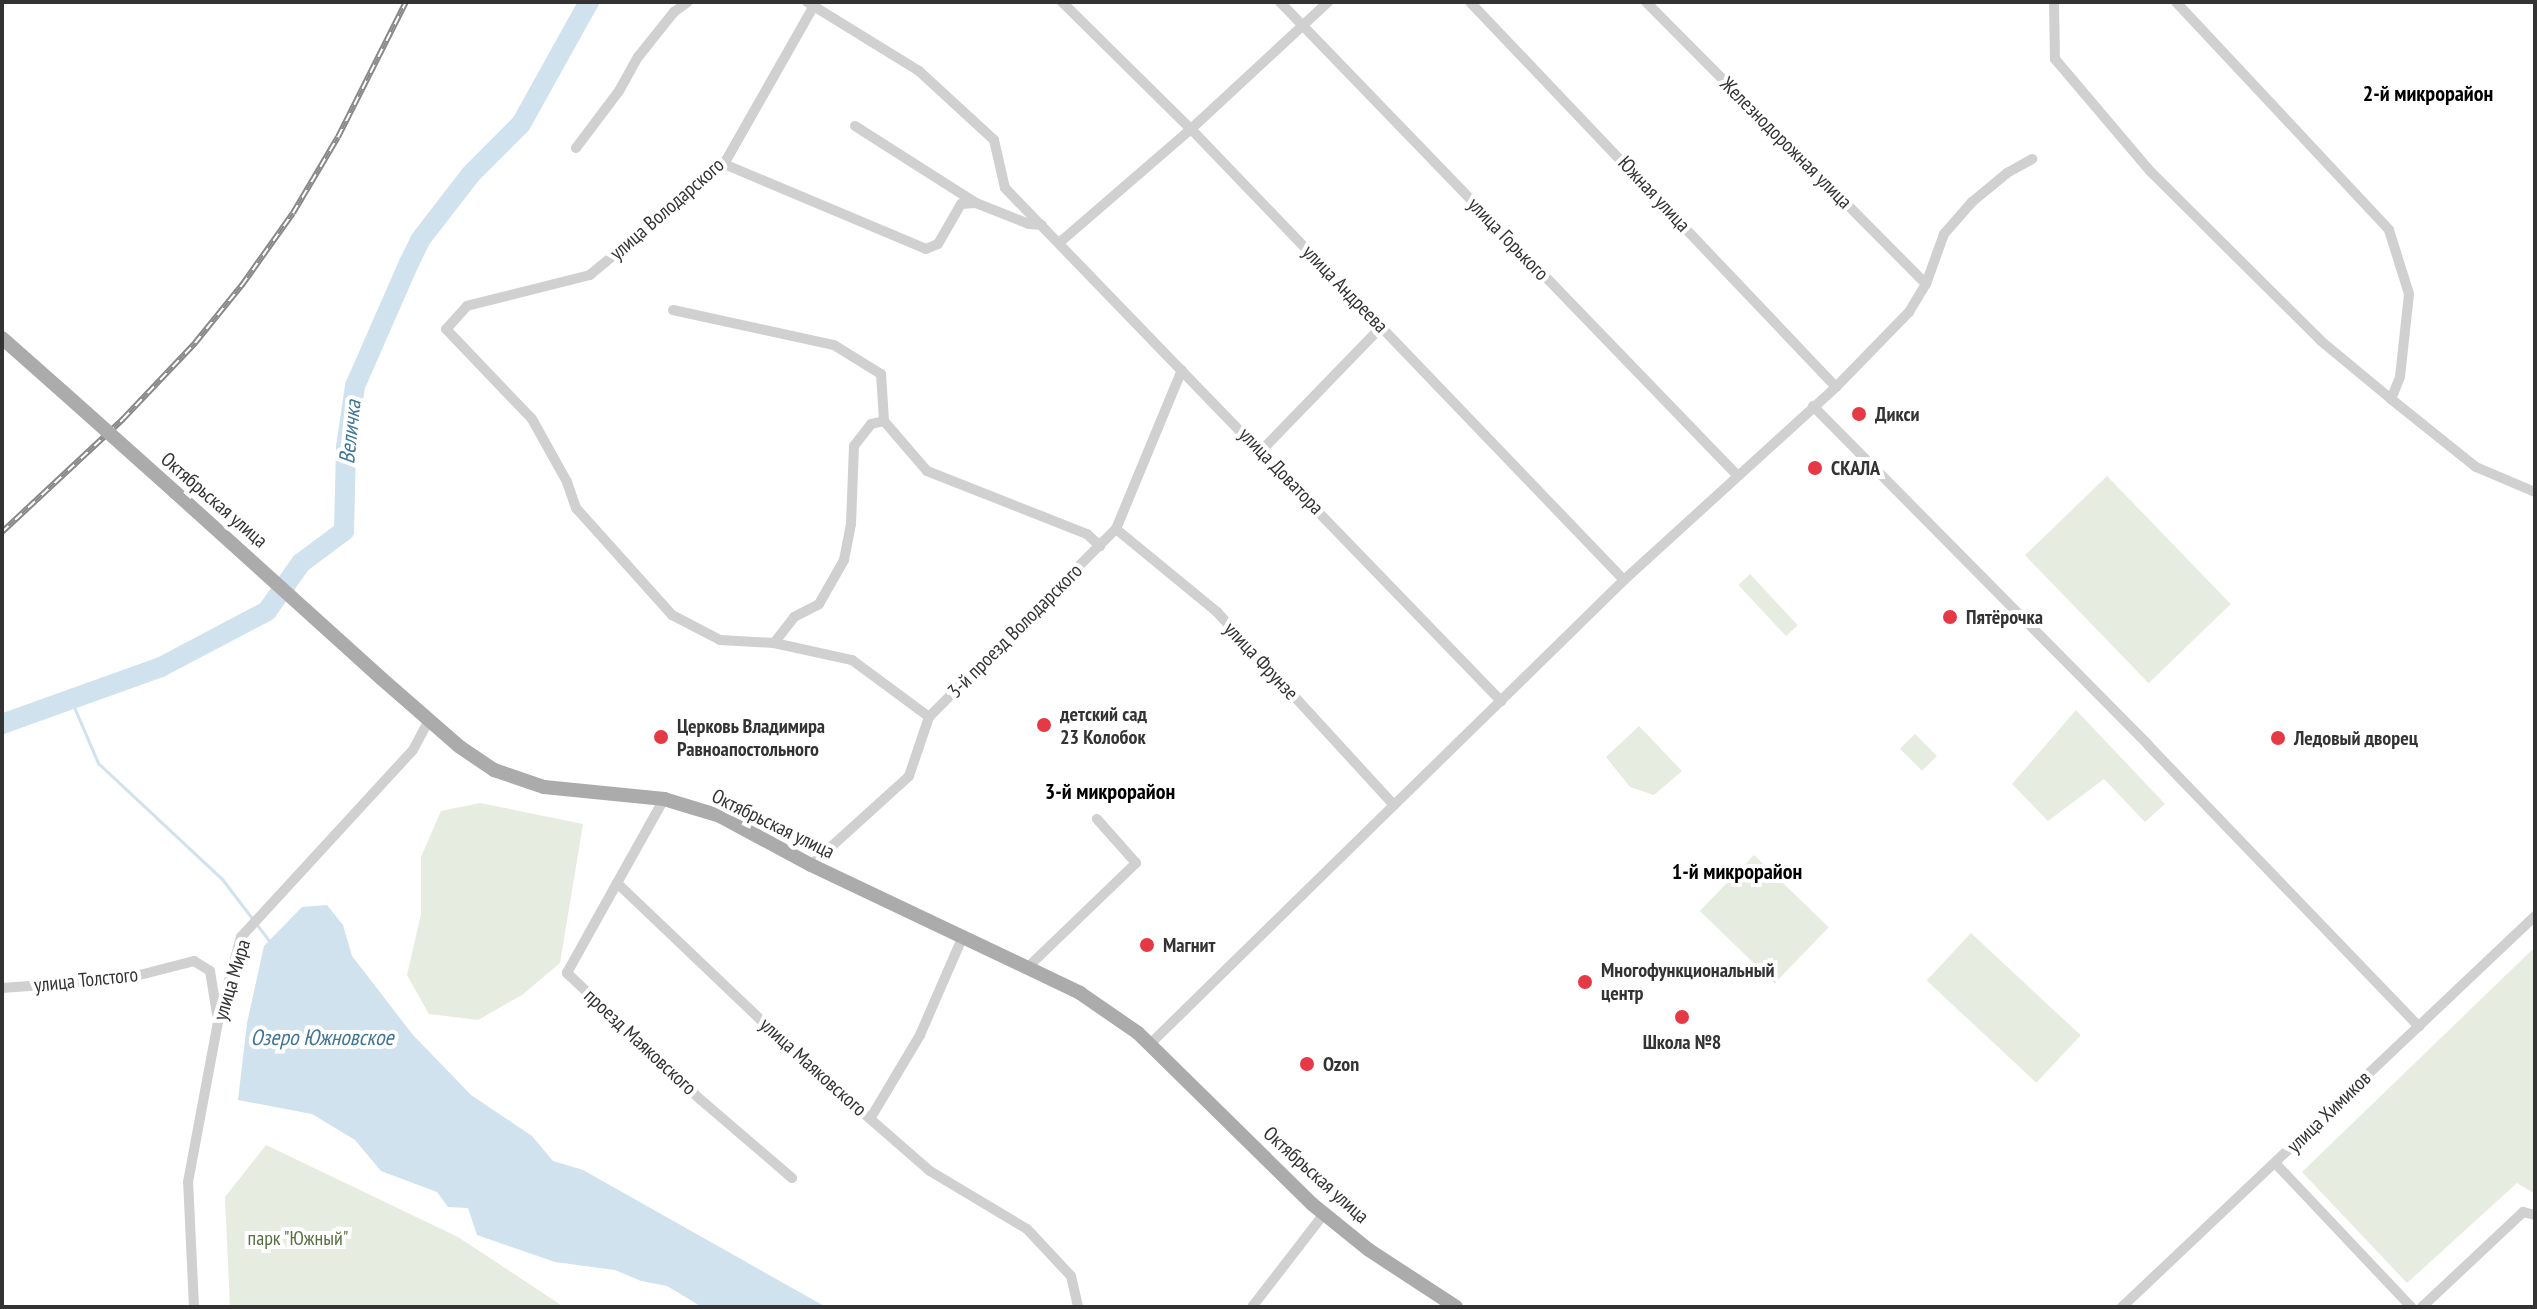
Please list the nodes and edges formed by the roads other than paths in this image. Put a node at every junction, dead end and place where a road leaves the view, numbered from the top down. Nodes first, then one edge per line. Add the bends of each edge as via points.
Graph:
1 (688, 2) edge
2 (1062, 2) edge
3 (1280, 2) edge
4 (1328, 2) edge
5 (1470, 2) edge
6 (1646, 2) edge
7 (2054, 2) edge
8 (2176, 2) edge
9 (813, 3) edge
10 (1301, 27) junction
11 (855, 126) dead end
12 (1191, 129) junction
13 (576, 148) dead end
14 (2032, 159) dead end
15 (724, 164) junction
16 (976, 203) junction
17 (1042, 225) junction
18 (1059, 243) junction
19 (1926, 284) junction
20 (673, 310) dead end
21 (1381, 327) junction
22 (2, 338) edge
23 (1182, 370) junction
24 (1836, 387) junction
25 (2391, 399) junction
26 (1813, 406) junction
27 (884, 421) junction
28 (1261, 451) junction
29 (1737, 475) junction
30 (2535, 492) edge
31 (1116, 529) junction
32 (1100, 546) junction
33 (1624, 580) junction
34 (774, 643) junction
35 (1501, 701) junction
36 (929, 717) junction
37 (429, 720) junction
38 (664, 799) junction
39 (1394, 805) junction
40 (1097, 819) dead end
41 (811, 865) junction
42 (617, 883) junction
43 (2535, 916) edge
44 (963, 936) junction
45 (1028, 967) junction
46 (2, 988) edge
47 (218, 1021) junction
48 (2419, 1027) junction
49 (1149, 1045) junction
50 (870, 1119) junction
51 (2276, 1164) junction
52 (792, 1178) dead end
53 (1324, 1214) junction
54 (2535, 1215) edge
55 (194, 1307) edge
56 (1078, 1307) edge
57 (1252, 1307) edge
58 (1456, 1307) edge
59 (2122, 1307) edge
60 (2411, 1307) edge
61 (2422, 1307) edge

1 - 13 street via 638,57
2 - 12 street, улица Андреева
3 - 10 street, улица Горького
4 - 10 street
5 - 24 street, Южная улица
6 - 19 street, Железнодорожная улица
7 - 25 street via 2055,59 2131,149 2321,341
8 - 25 street via 2389,230 2409,294 2400,377
9 - 15 street, улица Володарского
9 - 17 street, улица Доватора via 919,71 994,140 1005,188
10 - 12 street
10 - 29 street, улица Горького
11 - 16 street
12 - 18 street
12 - 21 street, улица Андреева
14 - 19 street via 2007,173 1944,234
15 - 16 street via 926,249 938,244 961,204
15 - 34 street, улица Володарского via 590,275 467,306 446,329 532,419 576,508 672,615 720,640
16 - 17 street
17 - 18 street, улица Доватора
18 - 23 street, улица Доватора
19 - 24 street via 1909,312
20 - 27 street via 834,345 881,374
21 - 28 street
21 - 33 street, улица Андреева
22 - 37 main road, Октябрьская улица, bridge
23 - 28 street, улица Доватора
23 - 31 street, 3-й проезд Володарского
24 - 26 street
25 - 30 street via 2476,467
26 - 29 street
26 - 48 street
27 - 32 street via 927,471 1087,534
27 - 34 street via 871,424 854,446 844,560 819,604 794,617
28 - 35 street, улица Доватора
29 - 33 street
31 - 32 street, 3-й проезд Володарского
31 - 39 street, улица Фрунзе via 1217,612
32 - 36 street, 3-й проезд Володарского
33 - 35 street
34 - 36 street via 852,660
35 - 39 street
36 - 41 street, 3-й проезд Володарского via 909,776
37 - 38 main road, Октябрьская улица via 494,770 544,787
37 - 47 street, улица Мира via 413,750 241,937
38 - 41 main road, Октябрьская улица via 720,816
38 - 42 street
39 - 49 street
40 - 45 street via 1136,863
41 - 44 main road, Октябрьская улица
42 - 50 street, улица Маяковского
42 - 52 street, проезд Маяковского via 567,973
43 - 48 street, улица Химиков
44 - 45 main road, Октябрьская улица
44 - 50 street via 920,1035
45 - 49 main road, Октябрьская улица via 1080,993
46 - 47 street, улица Толстого via 124,979 194,961 210,971
47 - 55 street, улица Мира via 188,1182
48 - 51 street, улица Химиков
49 - 53 main road, Октябрьская улица
50 - 56 street, улица Маяковского via 930,1171 1027,1229 1071,1276
51 - 59 street, улица Химиков
51 - 60 street
53 - 57 street
53 - 58 main road, Октябрьская улица
54 - 61 street via 2523,1212

